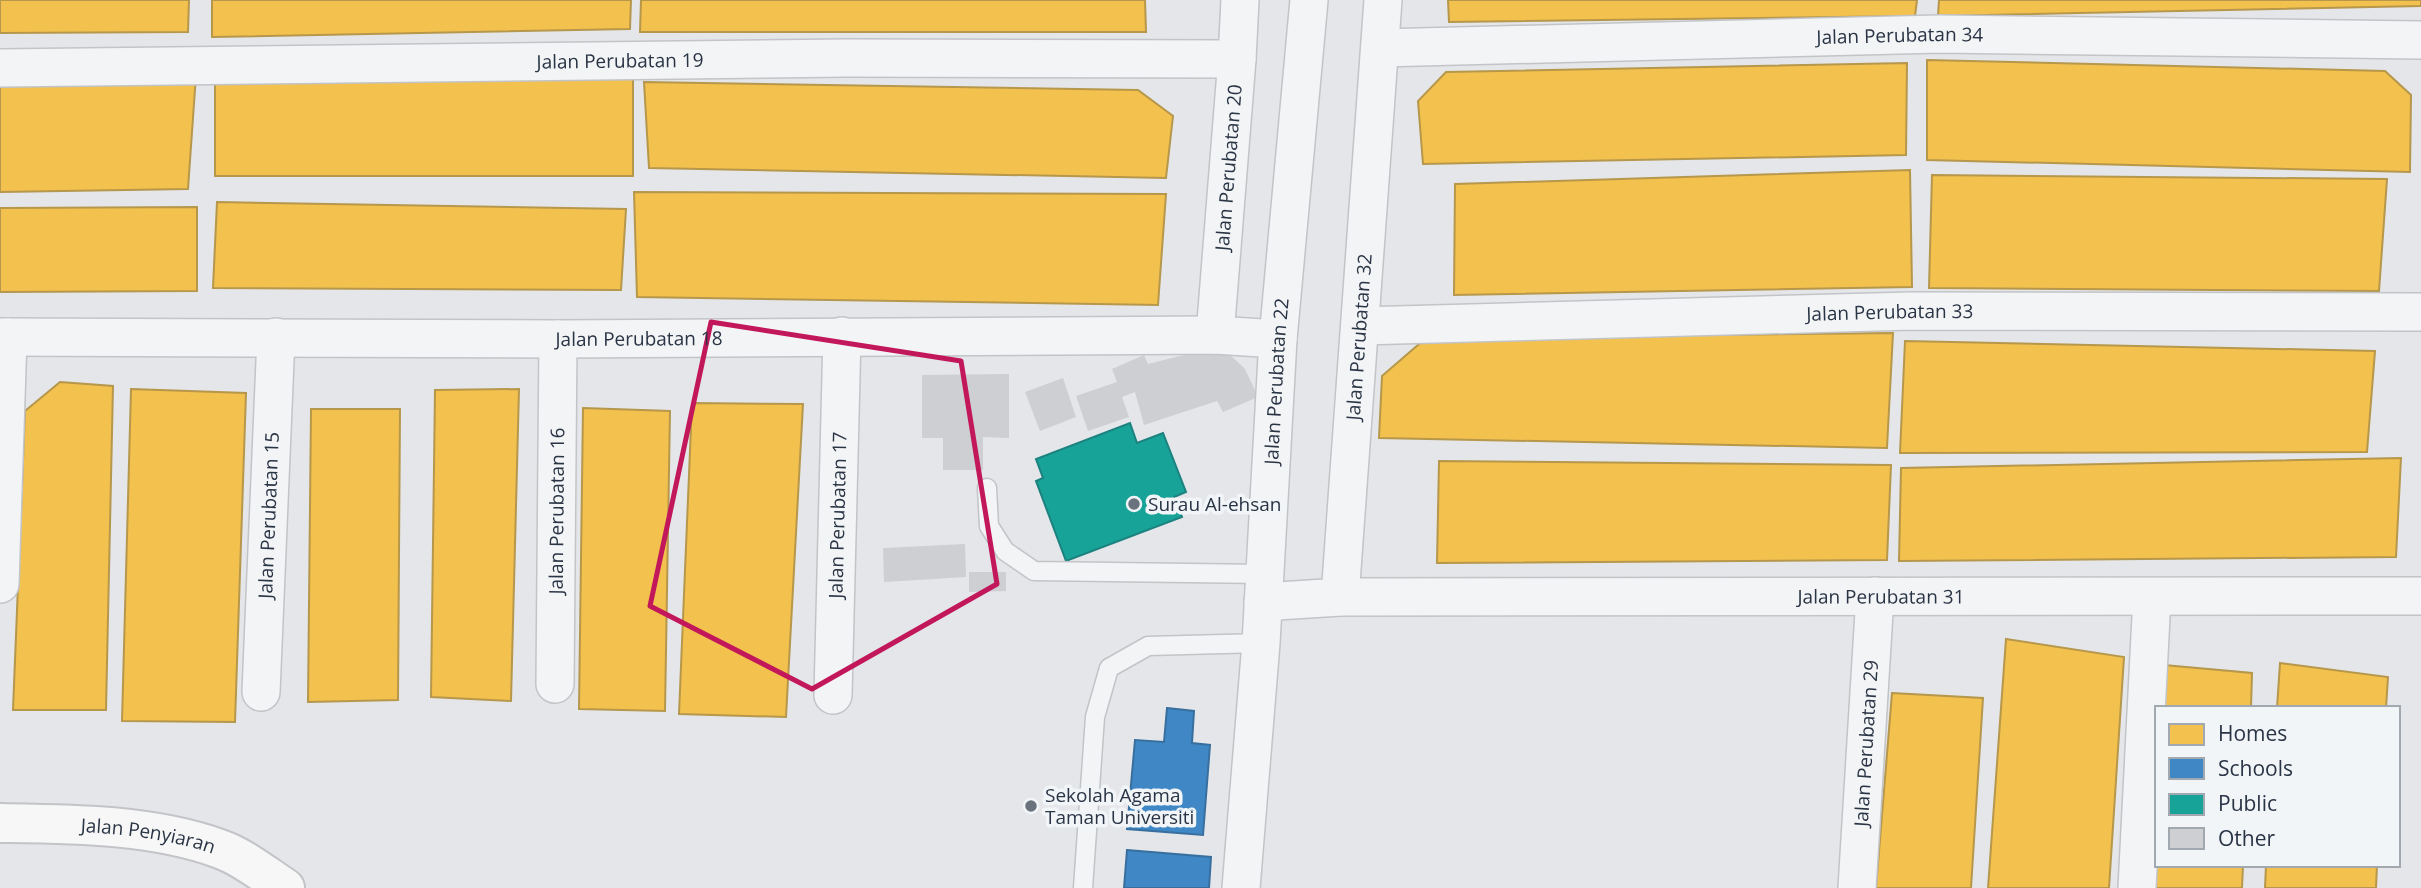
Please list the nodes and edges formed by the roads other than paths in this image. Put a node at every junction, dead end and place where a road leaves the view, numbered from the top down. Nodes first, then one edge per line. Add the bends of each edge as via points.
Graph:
1 (1240, 0) edge
2 (1309, 0) edge
3 (1383, 0) edge
4 (2421, 40) edge
5 (1380, 48) junction
6 (1237, 59) junction
7 (0, 68) edge
8 (2421, 312) edge
9 (1360, 326) junction
10 (1215, 335) junction
11 (842, 336) junction
12 (4, 337) edge
13 (275, 337) junction
14 (558, 339) junction
15 (1278, 339) junction
16 (987, 488) dead end
17 (0, 584) edge
18 (1264, 588) junction
19 (1875, 596) junction
20 (2421, 596) edge
21 (1340, 597) junction
22 (2152, 597) junction
23 (1261, 643) junction
24 (555, 684) dead end
25 (261, 692) dead end
26 (833, 695) dead end
27 (0, 823) edge
28 (285, 888) edge
29 (1083, 888) edge
30 (1241, 888) edge
31 (1857, 888) edge
32 (2137, 888) edge

1 - 6 street, Jalan Perubatan 20
2 - 15 street, Jalan Perubatan 22
3 - 5 street, Jalan Perubatan 32
4 - 5 street, Jalan Perubatan 34 via 1939,34
5 - 9 street, Jalan Perubatan 32
6 - 7 street, Jalan Perubatan 19 via 847,58
6 - 10 street, Jalan Perubatan 20
8 - 9 street, Jalan Perubatan 33 via 1911,311
9 - 21 street, Jalan Perubatan 32
10 - 11 street, Jalan Perubatan 18
10 - 15 street, Jalan Perubatan 18
11 - 14 street, Jalan Perubatan 18
11 - 26 street, Jalan Perubatan 17
12 - 13 street, Jalan Perubatan 18
12 - 17 street
13 - 14 street, Jalan Perubatan 18
13 - 25 street, Jalan Perubatan 15
14 - 24 street, Jalan Perubatan 16
15 - 18 street, Jalan Perubatan 22
16 - 18 lane via 989,526 1005,551 1034,571
18 - 21 street
18 - 23 street, Jalan Perubatan 22
19 - 21 street, Jalan Perubatan 31
19 - 22 street, Jalan Perubatan 31
19 - 31 street, Jalan Perubatan 29
20 - 22 street, Jalan Perubatan 31
22 - 32 street
23 - 29 lane via 1148,646 1109,668 1095,717
23 - 30 street, Jalan Perubatan 22
27 - 28 street, Jalan Penyiaran via 80,824 172,835 222,849

